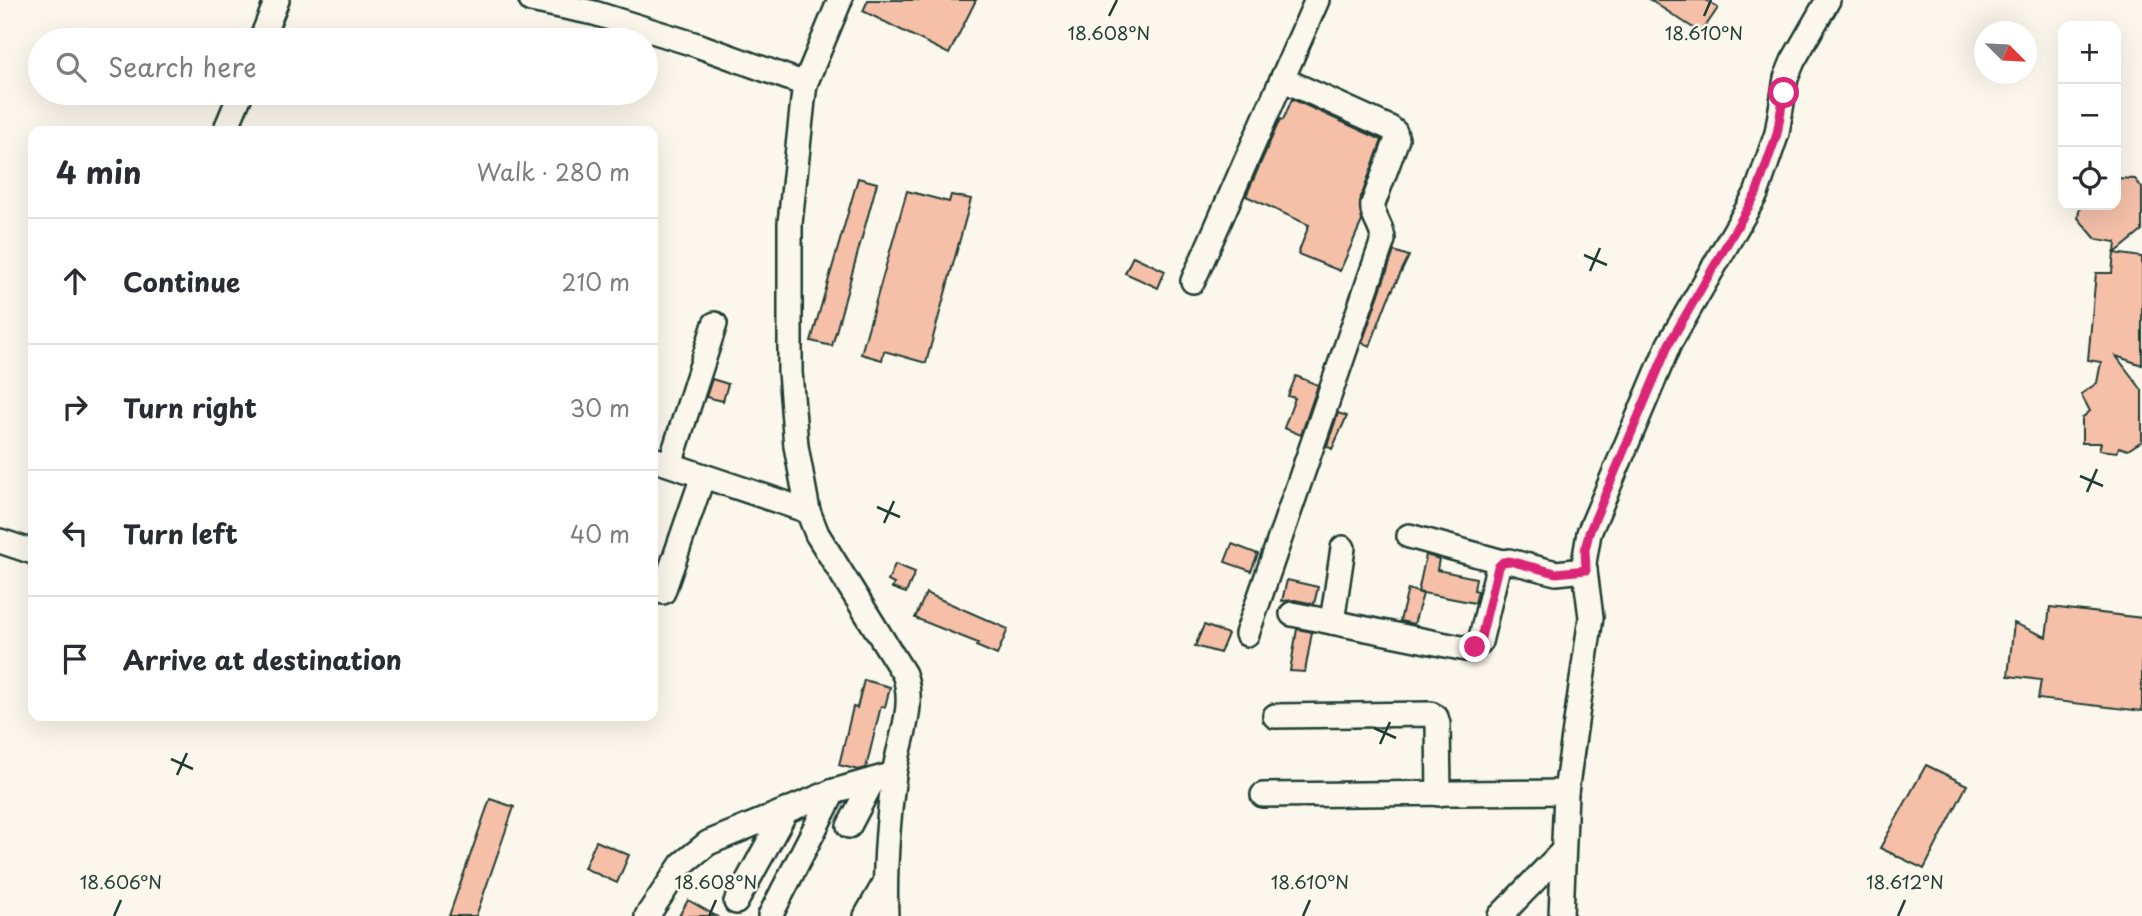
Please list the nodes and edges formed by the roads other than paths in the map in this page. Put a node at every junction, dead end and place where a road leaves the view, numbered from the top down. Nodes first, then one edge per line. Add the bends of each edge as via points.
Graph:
1 (277, 0) edge
2 (531, 0) edge
3 (840, 0) edge
4 (1317, 0) edge
5 (1828, 0) edge
6 (266, 28) edge
7 (642, 28) edge
8 (658, 33) edge
9 (1282, 79) junction
10 (805, 85) junction
11 (236, 105) edge
12 (227, 126) edge
13 (1192, 281) dead end
14 (715, 324) dead end
15 (662, 461) edge
16 (703, 476) junction
17 (808, 511) junction
18 (1409, 536) dead end
19 (0, 541) edge
20 (1343, 548) dead end
21 (28, 550) edge
22 (1503, 562) junction
23 (1586, 570) junction
24 (663, 592) dead end
25 (1292, 614) dead end
26 (1332, 622) junction
27 (1247, 634) dead end
28 (1275, 716) dead end
29 (884, 777) junction
30 (834, 791) junction
31 (1566, 792) junction
32 (1439, 794) junction
33 (1263, 795) dead end
34 (786, 811) junction
35 (849, 826) dead end
36 (1562, 852) junction
37 (884, 883) junction
38 (736, 902) dead end
39 (648, 916) edge
40 (770, 916) edge
41 (866, 916) edge
42 (886, 916) edge
43 (1500, 916) edge
44 (1561, 916) edge

1 - 6 street
2 - 7 street
3 - 10 street
4 - 9 street
5 - 23 street via 1786,79 1777,134 1753,201 1669,344 1589,533
8 - 10 street
9 - 13 street
9 - 27 street via 1390,128 1396,139 1372,211 1383,240
10 - 17 street via 790,223 790,359 796,446
11 - 12 street
14 - 15 street
15 - 16 street
16 - 17 street
16 - 24 street
17 - 29 street via 817,534 909,687 909,706
18 - 22 street
19 - 21 street
20 - 26 street
22 - 23 street via 1556,573
22 - 26 street via 1475,647 1466,649
23 - 31 street via 1591,617
25 - 26 street
28 - 32 street via 1431,714 1438,724
29 - 30 street
29 - 35 street
29 - 37 street
30 - 34 street
30 - 40 street
31 - 32 street
31 - 36 street
32 - 33 street
34 - 38 street
34 - 39 street via 708,843 682,864
36 - 43 street
36 - 44 street
37 - 41 street
37 - 42 street

